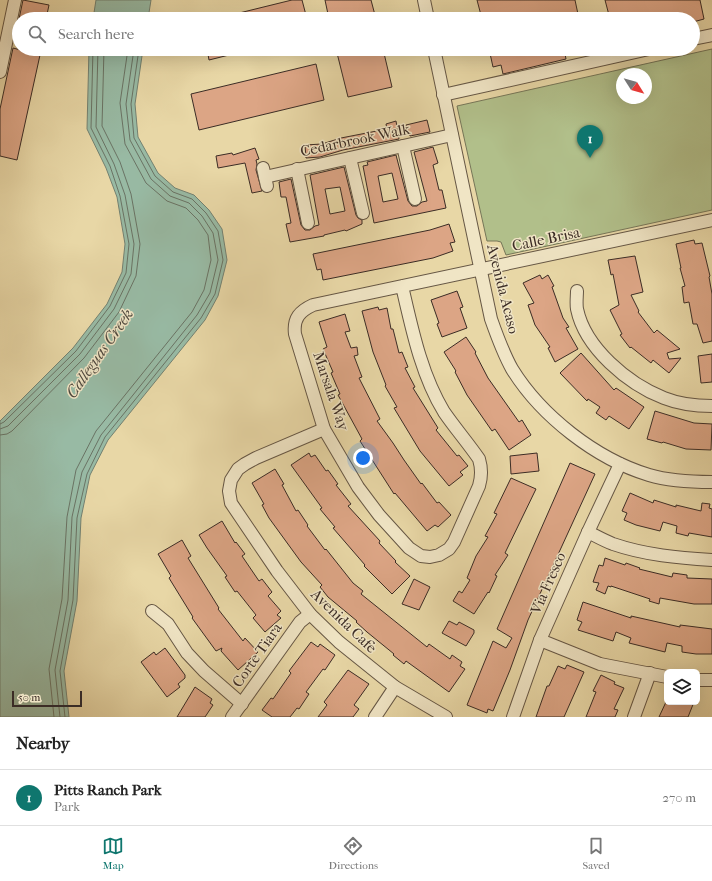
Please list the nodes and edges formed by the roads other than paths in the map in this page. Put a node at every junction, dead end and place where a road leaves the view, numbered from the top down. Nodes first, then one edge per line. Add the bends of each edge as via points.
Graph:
1 (15, 0) edge
2 (424, 0) edge
3 (12, 12) edge
4 (427, 12) edge
5 (12, 14) edge
6 (712, 35) edge
7 (700, 38) edge
8 (435, 56) edge
9 (618, 56) edge
10 (0, 72) edge
11 (443, 95) junction
12 (452, 135) junction
13 (403, 146) junction
14 (350, 158) junction
15 (297, 169) junction
16 (265, 177) dead end
17 (414, 199) dead end
18 (363, 213) dead end
19 (712, 220) edge
20 (308, 223) dead end
21 (481, 269) junction
22 (402, 286) junction
23 (577, 291) dead end
24 (297, 318) joint
25 (712, 406) edge
26 (324, 429) junction
27 (620, 464) junction
28 (712, 482) edge
29 (588, 532) junction
30 (712, 560) edge
31 (152, 611) dead end
32 (310, 614) junction
33 (540, 640) junction
34 (650, 673) junction
35 (664, 676) edge
36 (700, 680) edge
37 (712, 680) edge
38 (395, 687) junction
39 (242, 704) junction
40 (232, 717) edge
41 (375, 717) edge
42 (446, 717) edge
43 (513, 717) edge
44 (634, 717) edge

1 - 3 street
2 - 4 street
5 - 10 street
6 - 7 street
8 - 11 street, Avenida Acaso
9 - 11 street
11 - 12 street, Avenida Acaso
12 - 13 street, Cedarbrook Walk
12 - 21 street, Avenida Acaso
13 - 14 street, Cedarbrook Walk
13 - 17 street
14 - 15 street, Cedarbrook Walk
14 - 18 street
15 - 16 street, Cedarbrook Walk
15 - 20 street
19 - 21 street, Calle Brisa
21 - 22 street, Calle Brisa
21 - 27 street, Avenida Acaso via 491,319 501,347 527,391 565,430
22 - 24 street, Calle Brisa via 313,305 304,309
22 - 26 street, Marsala Way via 414,339 430,386 444,412 479,459 482,468 479,486 454,542 444,552 430,557 421,556 409,548 358,487
23 - 25 street via 577,309 585,330 597,348 620,372 665,399
24 - 26 street, Marsala Way via 295,334
26 - 32 street, Avenida Cafe via 250,461 238,469 231,480 229,490 231,503
27 - 28 street, Avenida Acaso via 660,478
27 - 29 street, Via Fresco
29 - 30 street via 612,544 646,553
29 - 33 street, Via Fresco
31 - 39 street via 168,624 187,653 204,672
32 - 38 street, Avenida Cafe
32 - 39 street, Corte Tiara via 300,622
33 - 34 street via 600,664
33 - 43 street, Via Fresco
34 - 35 street
34 - 44 street
36 - 37 street
38 - 41 street
38 - 42 street, Avenida Cafe
39 - 40 street, Corte Tiara

